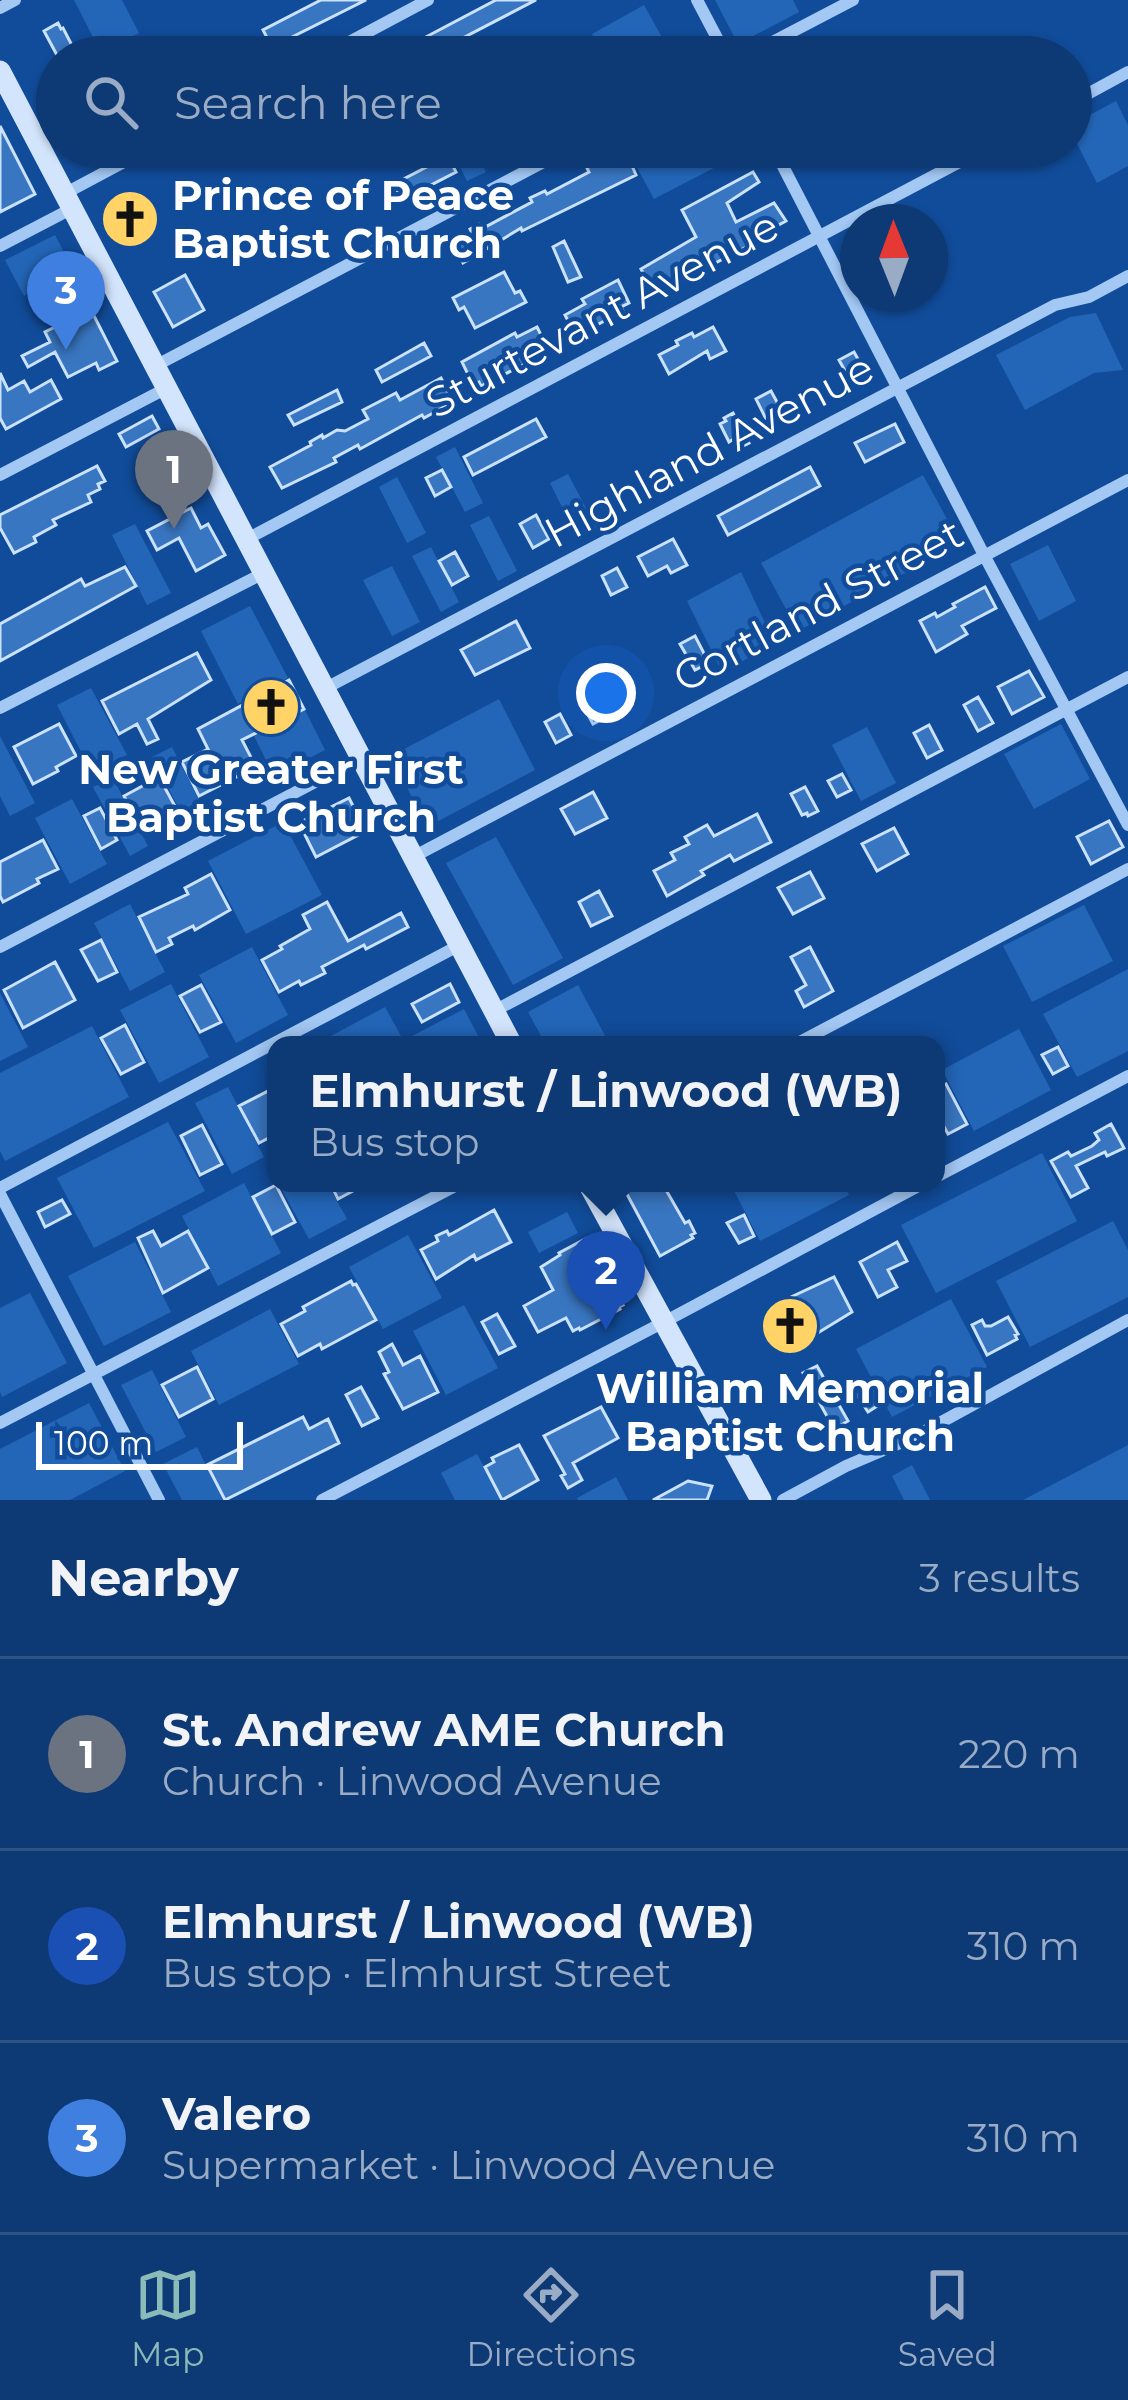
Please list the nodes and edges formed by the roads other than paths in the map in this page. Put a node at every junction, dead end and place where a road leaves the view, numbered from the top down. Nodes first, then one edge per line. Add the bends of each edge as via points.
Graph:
1 (15, 0) edge
2 (428, 0) edge
3 (697, 0) edge
4 (853, 0) edge
5 (0, 8) edge
6 (360, 36) edge
7 (716, 36) edge
8 (784, 36) edge
9 (0, 71) edge
10 (1128, 73) edge
11 (1092, 92) edge
12 (36, 141) edge
13 (50, 168) edge
14 (120, 168) edge
15 (532, 168) edge
16 (784, 168) edge
17 (949, 168) edge
18 (67, 202) junction
19 (821, 236) junction
20 (0, 246) edge
21 (1128, 276) edge
22 (154, 366) junction
23 (899, 387) junction
24 (165, 389) junction
25 (0, 475) edge
26 (1128, 480) edge
27 (247, 539) junction
28 (983, 555) junction
29 (264, 573) junction
30 (1128, 677) edge
31 (323, 689) junction
32 (0, 708) edge
33 (1066, 710) junction
34 (361, 758) junction
35 (1128, 825) edge
36 (412, 857) junction
37 (1128, 869) edge
38 (458, 946) junction
39 (0, 947) edge
40 (494, 1011) junction
41 (290, 1036) edge
42 (507, 1036) edge
43 (811, 1036) edge
44 (267, 1048) edge
45 (1128, 1076) edge
46 (945, 1172) edge
47 (0, 1191) edge
48 (444, 1192) edge
49 (593, 1192) edge
50 (907, 1192) edge
51 (1128, 1320) edge
52 (664, 1322) junction
53 (95, 1373) junction
54 (0, 1423) edge
55 (159, 1500) edge
56 (322, 1500) edge
57 (760, 1500) edge
58 (783, 1500) edge

1 - 5 street
2 - 6 street
3 - 7 street
4 - 8 street
9 - 12 street
10 - 11 street
13 - 18 street
14 - 18 street
15 - 22 street
16 - 19 street
17 - 19 street, Sturtevant Avenue
18 - 20 street
18 - 22 street
19 - 23 street
19 - 27 street, Sturtevant Avenue
21 - 23 street, Highland Avenue
22 - 24 street
23 - 28 street
23 - 31 street, Highland Avenue
24 - 25 street
24 - 27 street
26 - 28 street, Cortland Street
27 - 29 street
28 - 33 street
28 - 36 street, Cortland Street
29 - 31 street
29 - 32 street
30 - 33 street
31 - 34 street
33 - 35 street
33 - 40 street
34 - 36 street
34 - 39 street
36 - 38 street
37 - 43 street
38 - 40 street
38 - 41 street
40 - 42 street
44 - 47 street
45 - 46 street
47 - 53 street
48 - 53 street
49 - 52 street
50 - 52 street
51 - 58 street
52 - 56 street
52 - 57 street
53 - 54 street
53 - 55 street

